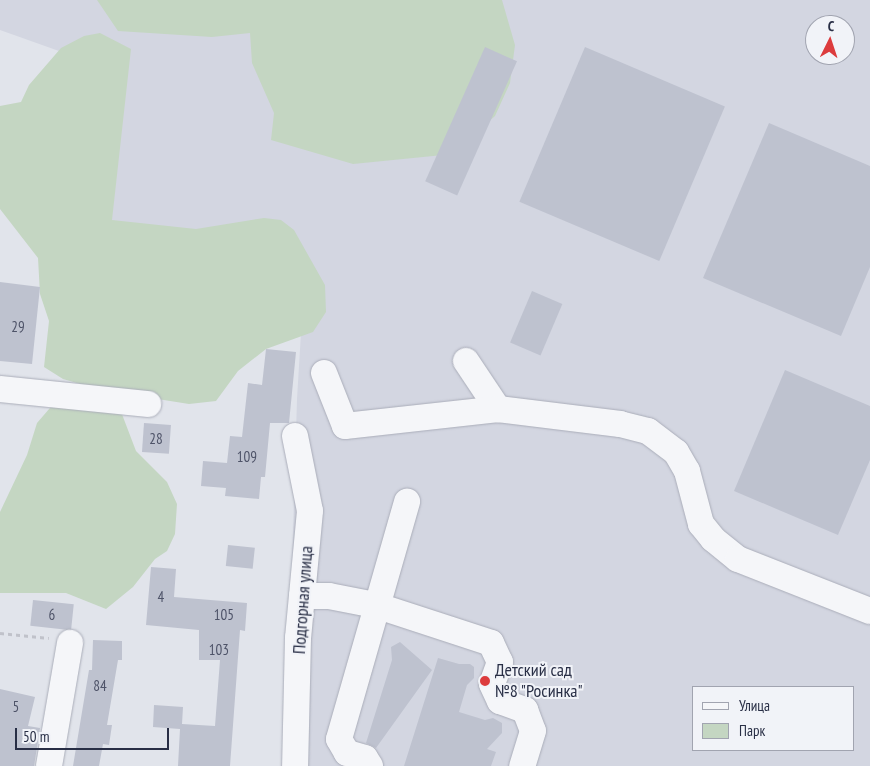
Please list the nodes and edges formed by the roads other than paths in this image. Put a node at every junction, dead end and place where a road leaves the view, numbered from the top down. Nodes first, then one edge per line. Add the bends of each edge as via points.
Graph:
1 (466, 360) dead end
2 (324, 373) dead end
3 (0, 389) edge
4 (148, 404) dead end
5 (498, 409) junction
6 (295, 436) dead end
7 (407, 502) dead end
8 (302, 596) junction
9 (375, 606) junction
10 (870, 611) edge
11 (70, 643) road end
12 (50, 766) edge
13 (296, 766) edge
14 (370, 766) edge
15 (522, 766) edge

1 - 5 street
2 - 5 street via 345,426
3 - 4 street
5 - 10 street via 620,424 648,431 676,452 687,471 701,524 713,539 738,559
6 - 8 street, Подгорная улица via 310,511
7 - 9 street
8 - 9 street via 329,596
8 - 13 street, Подгорная улица
9 - 14 street via 372,633 339,739 347,753 365,758
9 - 15 street via 491,643 500,662 492,684 500,701 525,710 533,731
11 - 12 street

